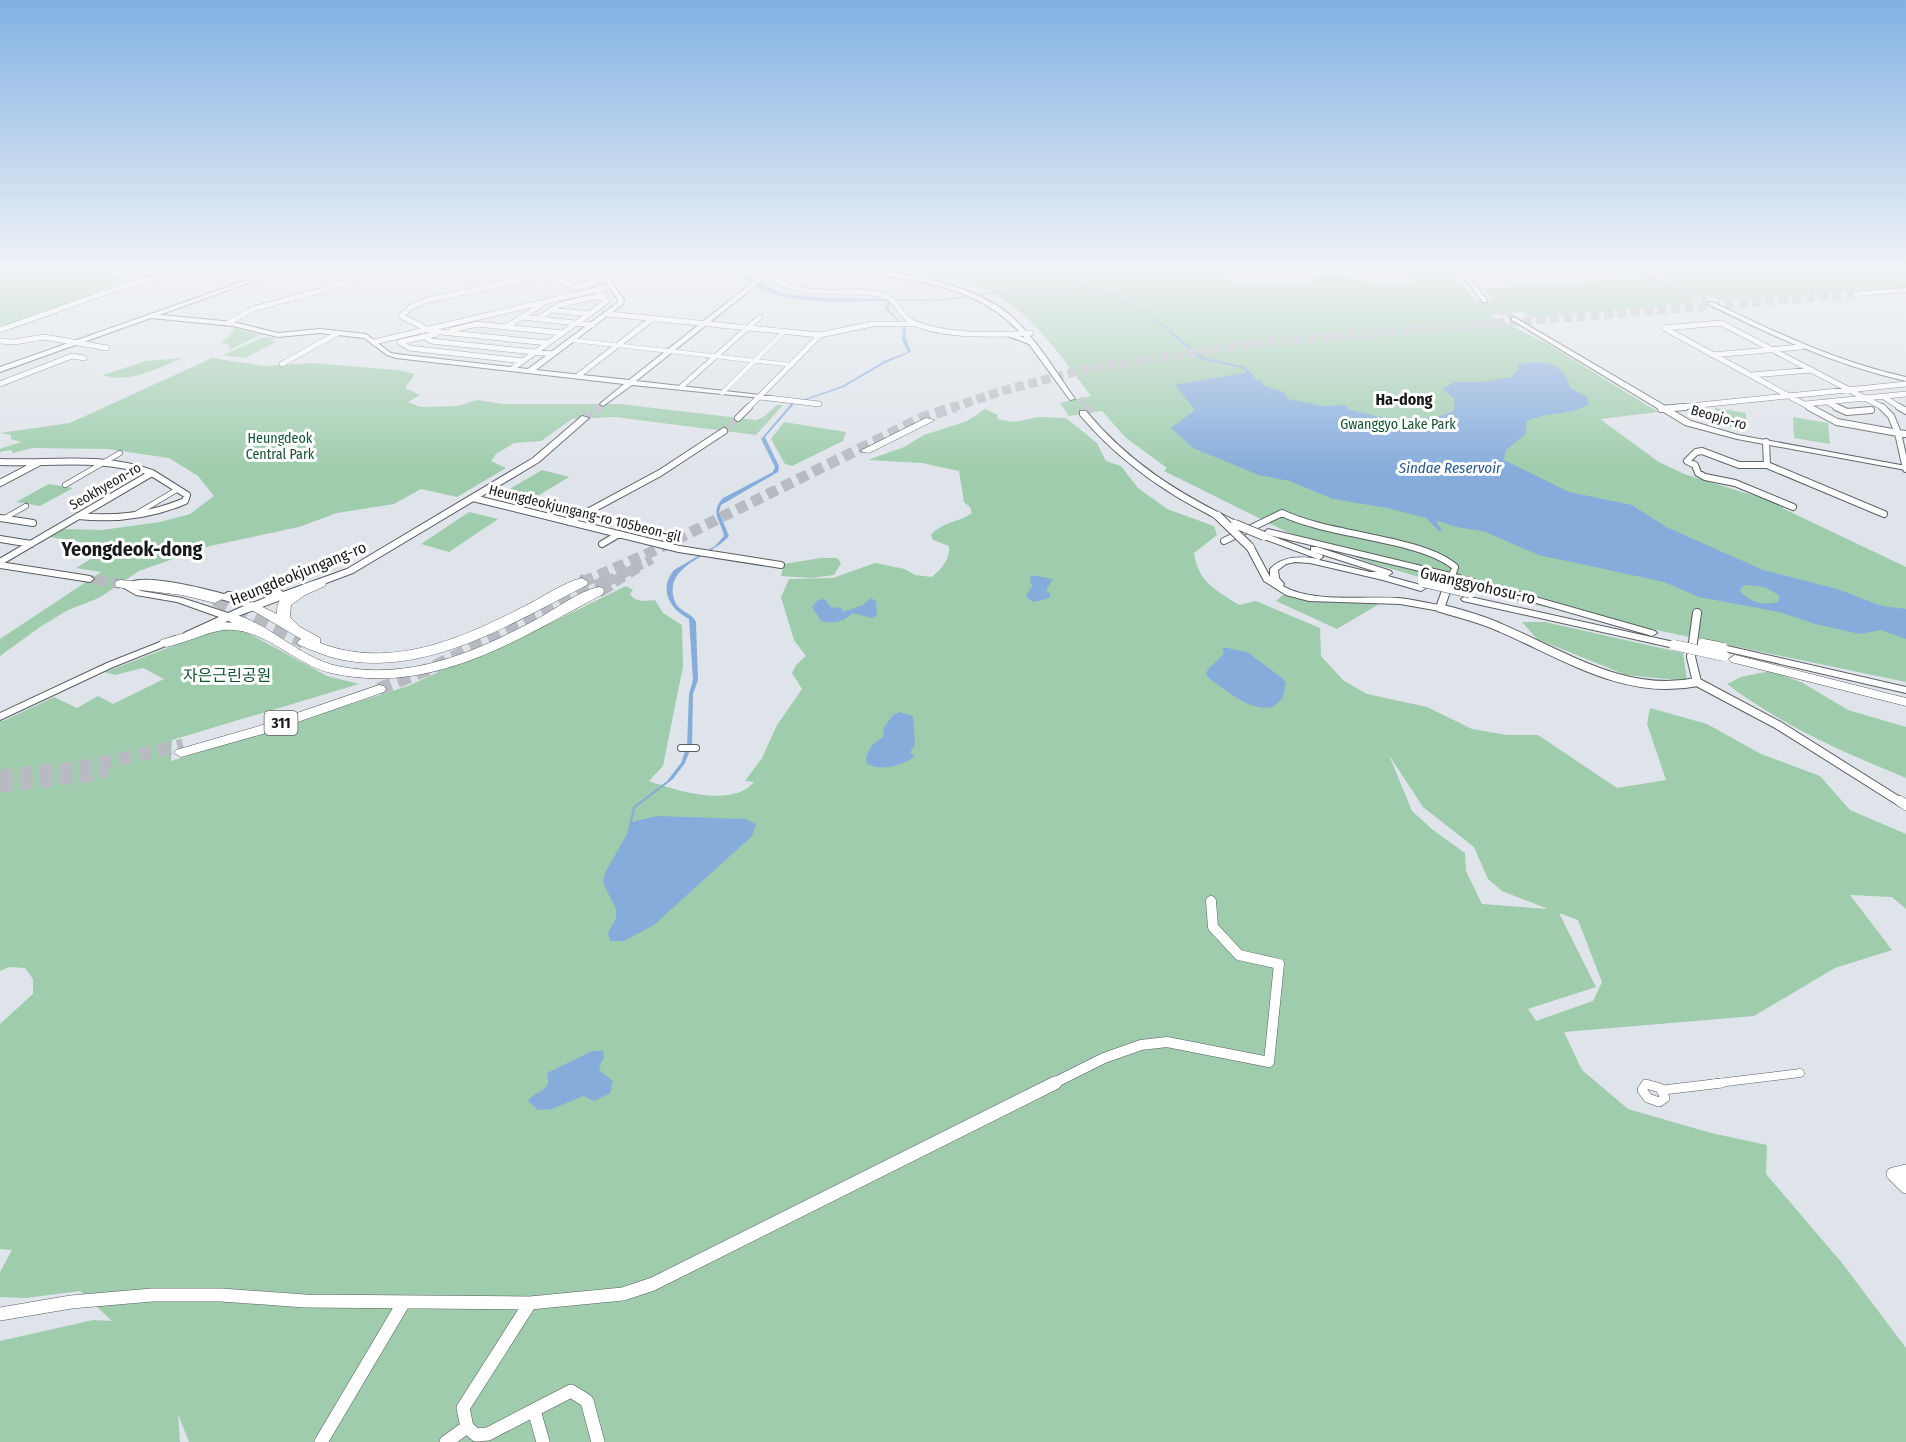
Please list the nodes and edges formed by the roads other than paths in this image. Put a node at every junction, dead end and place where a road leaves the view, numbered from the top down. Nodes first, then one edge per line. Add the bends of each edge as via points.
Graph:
1 (33, 338) edge
2 (48, 338) edge
3 (85, 338) edge
4 (328, 338) edge
5 (369, 338) edge
6 (389, 338) edge
7 (415, 338) edge
8 (427, 338) edge
9 (489, 338) edge
10 (503, 338) edge
11 (555, 338) edge
12 (574, 338) edge
13 (627, 338) edge
14 (683, 338) edge
15 (736, 338) edge
16 (778, 338) edge
17 (817, 338) edge
18 (1019, 338) edge
19 (1029, 338) edge
20 (1031, 338) edge
21 (1546, 338) edge
22 (1682, 338) edge
23 (1751, 338) edge
24 (1783, 338) edge
25 (0, 340) edge
26 (571, 340) junction
27 (75, 342) junction
28 (374, 342) junction
29 (548, 343) junction
30 (1031, 343) junction
31 (618, 345) junction
32 (477, 346) junction
33 (1801, 347) junction
34 (107, 348) dead end
35 (1772, 349) junction
36 (668, 351) junction
37 (536, 352) junction
38 (464, 354) junction
39 (553, 354) junction
40 (1712, 355) junction
41 (715, 357) junction
42 (84, 358) dead end
43 (523, 361) junction
44 (755, 361) junction
45 (453, 362) junction
46 (282, 364) dead end
47 (792, 365) junction
48 (0, 368) edge
49 (513, 368) junction
50 (531, 370) junction
51 (1813, 370) junction
52 (579, 375) junction
53 (1750, 375) junction
54 (1906, 379) edge
55 (631, 381) junction
56 (0, 384) edge
57 (1906, 384) edge
58 (681, 387) junction
59 (1853, 390) junction
60 (722, 393) junction
61 (1906, 394) edge
62 (1789, 396) junction
63 (1883, 396) junction
64 (760, 397) junction
65 (1868, 398) junction
66 (1855, 399) junction
67 (1827, 402) junction
68 (603, 404) tunnel mouth
69 (819, 404) dead end
70 (1804, 404) junction
71 (1904, 408) edge
72 (1661, 409) junction
73 (1871, 410) junction
74 (585, 418) tunnel mouth
75 (738, 418) tunnel mouth
76 (930, 420) dead end
77 (1877, 429) junction
78 (724, 431) tunnel mouth
79 (1898, 432) junction
80 (1906, 434) edge
81 (1766, 442) junction
82 (865, 451) dead end
83 (120, 453) dead end
84 (1905, 455) edge
85 (43, 460) junction
86 (0, 462) edge
87 (104, 463) junction
88 (1767, 465) junction
89 (1906, 468) edge
90 (152, 473) junction
91 (0, 483) edge
92 (64, 485) dead end
93 (178, 489) junction
94 (473, 498) junction
95 (26, 506) dead end
96 (1793, 507) dead end
97 (1884, 514) dead end
98 (78, 516) junction
99 (133, 516) junction
100 (1218, 516) junction
101 (1, 519) edge
102 (569, 522) junction
103 (1239, 522) junction
104 (33, 523) dead end
105 (618, 534) junction
106 (1266, 534) junction
107 (0, 539) edge
108 (1224, 541) dead end
109 (31, 544) junction
110 (602, 544) dead end
111 (0, 563) edge
112 (781, 565) dead end
113 (1452, 576) junction
114 (1382, 577) junction
115 (90, 579) tunnel mouth
116 (582, 582) tunnel mouth
117 (320, 583) junction
118 (121, 584) tunnel mouth
119 (1422, 585) junction
120 (598, 591) tunnel mouth
121 (1468, 596) junction
122 (1323, 598) junction
123 (206, 599) junction
124 (252, 606) junction
125 (1440, 608) junction
126 (1697, 614) dead end
127 (230, 616) junction
128 (1652, 633) junction
129 (271, 638) junction
130 (302, 641) junction
131 (1675, 642) junction
132 (166, 643) junction
133 (1727, 654) junction
134 (471, 655) junction
135 (1697, 682) junction
136 (379, 687) tunnel mouth
137 (1906, 690) edge
138 (1906, 697) edge
139 (1906, 702) edge
140 (0, 717) edge
141 (681, 748) dead end
142 (696, 748) dead end
143 (182, 749) tunnel mouth
144 (1906, 805) edge
145 (1210, 902) dead end
146 (1800, 1073) dead end
147 (1663, 1090) dead end
148 (1906, 1171) edge
149 (1906, 1187) edge
150 (404, 1302) junction
151 (530, 1304) junction
152 (0, 1314) edge
153 (534, 1410) junction
154 (467, 1427) junction
155 (321, 1442) edge
156 (446, 1442) edge
157 (543, 1442) edge
158 (598, 1442) edge

1 - 25 street
2 - 27 street
3 - 27 main road
4 - 46 street
5 - 28 main road
6 - 28 street
7 - 38 street via 400,342 409,348
8 - 32 street
9 - 32 street
10 - 29 street
11 - 29 street
12 - 26 main road
13 - 31 street
14 - 36 main road
15 - 41 street
16 - 44 street
17 - 47 street
18 - 30 main road
19 - 30 main road
20 - 30 main road via 1076,399
21 - 72 main road, Beopjo-ro
22 - 40 street
23 - 35 street
24 - 33 main road
26 - 31 street
26 - 39 main road
27 - 34 street
27 - 48 main road
28 - 45 main road via 389,354
29 - 37 street
31 - 36 street
31 - 52 street
32 - 37 street
32 - 38 street
33 - 35 street
33 - 54 main road via 1856,367
35 - 40 street
35 - 51 street
36 - 41 street
36 - 55 main road
37 - 39 street
37 - 43 street
38 - 43 street
38 - 45 street
39 - 50 main road
40 - 53 street
41 - 44 street
41 - 58 street
42 - 56 street via 72,356
43 - 49 street
44 - 47 street
44 - 60 street
45 - 49 main road
47 - 64 street
49 - 50 main road
50 - 52 main road
51 - 53 street
51 - 59 street
52 - 55 main road
53 - 62 street
55 - 58 main road
55 - 68 main road
57 - 59 street
58 - 60 main road
59 - 62 street
59 - 65 street
60 - 64 main road
61 - 63 street
62 - 70 street
62 - 72 street
63 - 65 street
63 - 71 street
64 - 69 street
64 - 75 street
65 - 66 street
65 - 79 street via 1890,412
66 - 67 street
66 - 73 street
67 - 70 street
67 - 73 street via 1847,412
70 - 77 street via 1838,422
72 - 81 main road, Beopjo-ro via 1697,426
73 - 77 street
74 - 94 main road, Heungdeokjungang-ro via 536,460
76 - 82 highway
77 - 79 street
78 - 102 street via 660,473
79 - 80 street
79 - 84 street
81 - 88 street
81 - 89 main road, Beopjo-ro
83 - 87 street
84 - 89 street
85 - 86 street, Seokhyeon-ro
85 - 87 street, Seokhyeon-ro
85 - 91 street
87 - 90 street, Seokhyeon-ro
87 - 92 street
88 - 96 street via 1739,465 1702,451 1687,461 1705,477 1735,483
88 - 97 street
90 - 93 street
90 - 98 street, Seokhyeon-ro
93 - 99 street
93 - 99 street via 187,495 185,501 172,508
94 - 102 street, Heungdeokjungang-ro 105beon-gil
94 - 117 main road, Heungdeokjungang-ro via 382,554
95 - 101 street
98 - 99 street
98 - 109 street, Seokhyeon-ro
100 - 103 main road, Gwanggyohosu-ro
100 - 103 main road, Gwanggyohosu-ro via 1141,470 1111,445 1087,413 1143,464
100 - 122 main road, bridge via 1250,547 1267,579 1298,596
101 - 104 street
102 - 105 street, Heungdeokjungang-ro 105beon-gil
103 - 106 main road, Gwanggyohosu-ro, bridge
105 - 110 street
105 - 112 street, Heungdeokjungang-ro 105beon-gil
106 - 113 main road
106 - 114 main road, Gwanggyohosu-ro
106 - 119 main road, Gwanggyohosu-ro
107 - 109 street
108 - 113 street via 1281,513 1298,523 1396,542 1437,556 1455,567
109 - 111 street, Seokhyeon-ro
111 - 115 main road
113 - 125 street
113 - 128 main road
114 - 119 main road, Gwanggyohosu-ro
114 - 122 main road via 1302,560 1284,562 1274,569 1280,584
116 - 130 highway via 471,637 408,656 370,659 334,654
117 - 123 main road
117 - 124 main road, Heungdeokjungang-ro
117 - 130 highway via 300,592 282,610 283,618
118 - 123 highway
119 - 121 main road, Gwanggyohosu-ro
120 - 134 highway
121 - 128 main road, Gwanggyohosu-ro
121 - 131 main road, Gwanggyohosu-ro
122 - 125 main road via 1400,601
123 - 124 main road
123 - 127 main road
123 - 132 main road via 206,621
124 - 127 main road, Heungdeokjungang-ro
124 - 130 highway
125 - 135 street via 1505,629 1602,674 1664,686
126 - 135 street via 1691,655 1691,671
127 - 129 highway
127 - 132 main road, Heungdeokjungang-ro
128 - 131 main road, Gwanggyohosu-ro
129 - 132 highway via 240,627 223,626
129 - 134 highway via 317,664 360,675 403,674
130 - 134 highway via 342,666 372,671 411,669
131 - 133 main road, Gwanggyohosu-ro, bridge
132 - 140 main road, Heungdeokjungang-ro
133 - 137 main road, Gwanggyohosu-ro
133 - 138 main road, Gwanggyohosu-ro
133 - 139 highway
135 - 144 street via 1778,725
136 - 143 highway, 311 via 272,726
141 - 142 street
145 - 151 street via 1213,927 1239,955 1278,964 1269,1062 1167,1042 1104,1058 653,1284 623,1294
146 - 147 street
148 - 149 street via 1893,1174
150 - 151 street
150 - 152 street via 152,1295 71,1302
150 - 155 street
151 - 154 street via 463,1408
153 - 154 street via 488,1434 476,1435
153 - 157 street
153 - 158 street via 571,1391 577,1393 587,1401
154 - 156 street

